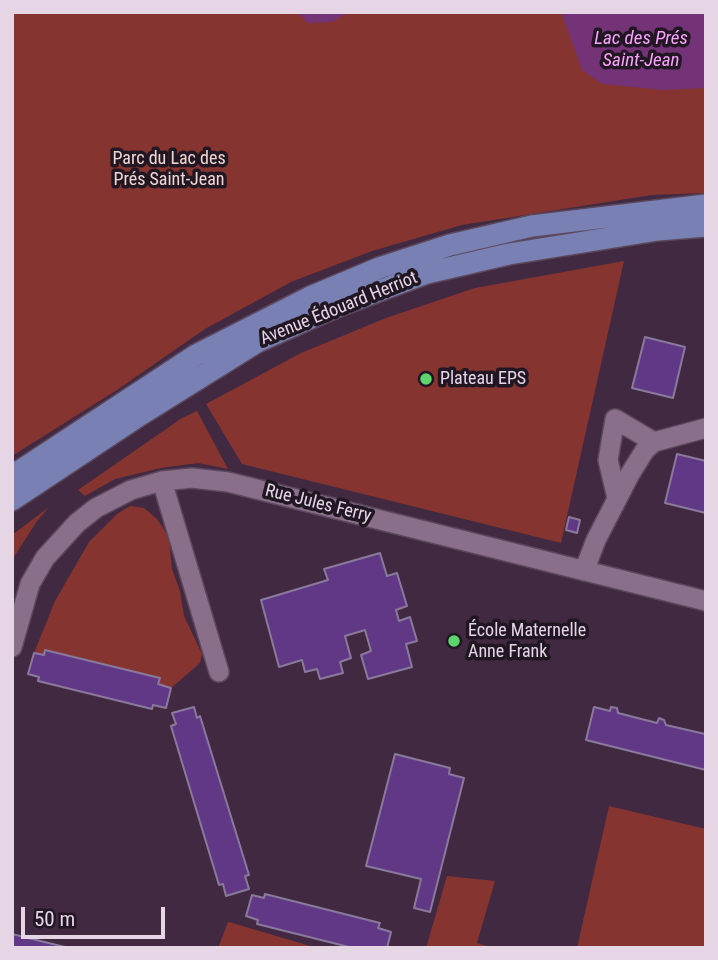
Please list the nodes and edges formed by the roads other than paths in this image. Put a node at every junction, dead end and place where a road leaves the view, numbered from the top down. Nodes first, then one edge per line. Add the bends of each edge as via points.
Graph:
1 (706, 205) edge
2 (706, 226) edge
3 (706, 428) edge
4 (654, 442) junction
5 (12, 477) edge
6 (162, 481) junction
7 (617, 498) junction
8 (12, 500) edge
9 (584, 571) junction
10 (706, 601) edge
11 (12, 648) edge
12 (219, 672) dead end

1 - 5 main road, Avenue Édouard Herriot via 532,226 379,268 196,355
2 - 8 main road, Avenue Édouard Herriot via 509,254 427,273 337,307 257,342
3 - 4 street
4 - 7 street
4 - 7 street via 615,419 608,460
6 - 9 street, Rue Jules Ferry via 228,482
6 - 11 street, Rue Jules Ferry via 117,496 63,537 30,584
6 - 12 street
7 - 9 street
9 - 10 street, Rue Jules Ferry

